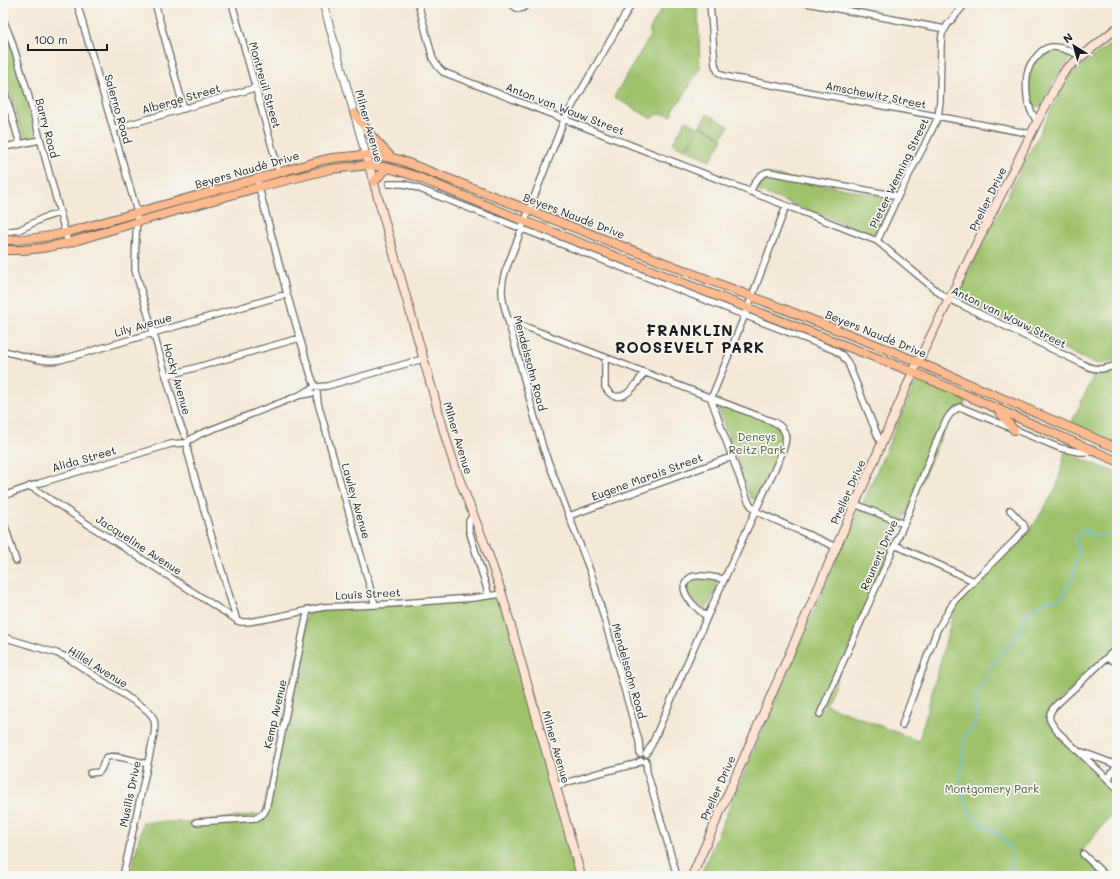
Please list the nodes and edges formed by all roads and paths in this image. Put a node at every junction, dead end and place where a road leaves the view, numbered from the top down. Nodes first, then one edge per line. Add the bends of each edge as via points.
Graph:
1 (77, 3) edge
2 (154, 3) edge
3 (232, 3) edge
4 (323, 3) edge
5 (418, 3) edge
6 (510, 3) edge
7 (530, 3) edge
8 (632, 3) edge
9 (710, 3) edge
10 (808, 3) edge
11 (966, 3) edge
12 (3, 19) edge
13 (1117, 28) edge
14 (945, 29) junction
15 (1080, 56) junction
16 (3, 86) edge
17 (255, 88) junction
18 (184, 109) junction
19 (354, 113) junction
20 (938, 117) junction
21 (564, 120) junction
22 (1037, 122) junction
23 (113, 129) junction
24 (1032, 134) junction
25 (40, 140) junction
26 (20, 144) junction
27 (3, 146) edge
28 (366, 155) junction
29 (391, 157) junction
30 (369, 165) junction
31 (390, 168) junction
32 (279, 172) junction
33 (257, 178) junction
34 (374, 182) junction
35 (389, 184) dead end
36 (259, 187) junction
37 (750, 191) junction
38 (898, 196) junction
39 (786, 206) junction
40 (529, 210) junction
41 (137, 212) junction
42 (59, 213) junction
43 (137, 222) junction
44 (523, 225) junction
45 (3, 232) edge
46 (65, 233) junction
47 (3, 240) edge
48 (877, 241) junction
49 (68, 242) junction
50 (3, 250) edge
51 (287, 294) junction
52 (752, 296) junction
53 (950, 300) junction
54 (748, 307) junction
55 (744, 316) junction
56 (508, 320) junction
57 (154, 333) junction
58 (300, 338) junction
59 (3, 351) edge
60 (605, 358) junction
61 (424, 359) junction
62 (918, 362) junction
63 (1117, 365) edge
64 (913, 372) junction
65 (644, 373) junction
66 (166, 376) junction
67 (315, 390) junction
68 (711, 399) junction
69 (960, 407) joint
70 (996, 408) junction
71 (1031, 411) junction
72 (1026, 421) junction
73 (1068, 427) junction
74 (1014, 430) junction
75 (1063, 437) junction
76 (185, 440) junction
77 (881, 444) junction
78 (1117, 448) edge
79 (1095, 452) junction
80 (731, 456) junction
81 (1117, 461) edge
82 (30, 486) junction
83 (3, 496) edge
84 (855, 504) junction
85 (1010, 510) dead end
86 (755, 511) junction
87 (473, 515) junction
88 (569, 516) junction
89 (3, 520) edge
90 (904, 524) junction
91 (895, 545) junction
92 (836, 547) junction
93 (16, 561) dead end
94 (724, 579) junction
95 (974, 581) junction
96 (502, 594) junction
97 (489, 596) junction
98 (375, 605) junction
99 (308, 610) junction
100 (707, 617) junction
101 (237, 621) junction
102 (3, 637) edge
103 (1117, 648) edge
104 (1107, 658) junction
105 (1117, 662) edge
106 (820, 714) dead end
107 (153, 717) joint
108 (902, 725) dead end
109 (1078, 750) junction
110 (643, 758) junction
111 (147, 764) junction
112 (1117, 765) edge
113 (90, 773) dead end
114 (1108, 779) junction
115 (556, 786) junction
116 (1117, 788) edge
117 (196, 822) dead end
118 (1083, 854) dead end
119 (123, 876) edge
120 (581, 876) edge
121 (677, 876) edge
122 (692, 876) edge
123 (1106, 876) edge

1 - 23 street, Salerno Road
2 - 18 street
3 - 17 street, Montreuil Street
4 - 19 street, Milner Avenue
5 - 21 street, Anton van Wouw Street via 433,59 440,69
6 - 7 street via 518,8
8 - 21 street, Mendelssohn Road
9 - 20 street, Amschewitz Street via 716,69 724,76
10 - 14 street
11 - 14 street, Pieter Wenning Street
12 - 25 street, Barry Road via 15,51
13 - 15 main road, Preller Drive
14 - 20 street, Pieter Wenning Street via 941,38
15 - 22 main road, Preller Drive via 1063,73
15 - 22 street via 1067,50 1047,48 1029,67 1029,107
16 - 26 street
17 - 18 street, Alberge Street
17 - 32 street, Montreuil Street
18 - 23 street, Alberge Street
19 - 28 street, Milner Avenue
19 - 29 main road
20 - 24 street, Amschewitz Street
20 - 38 street, Pieter Wenning Street
21 - 37 street, Anton van Wouw Street
21 - 40 street, Mendelssohn Road
22 - 24 main road, Preller Drive
23 - 41 street, Salerno Road
24 - 53 main road, Preller Drive
25 - 26 street
25 - 42 street, Barry Road
26 - 27 street
28 - 29 main road, Beyers Naudé Drive
28 - 30 main road, Milner Avenue
28 - 32 main road, Beyers Naudé Drive via 333,158
29 - 40 main road, Beyers Naudé Drive
30 - 31 main road, Beyers Naudé Drive
30 - 34 main road, Milner Avenue
30 - 36 main road, Beyers Naudé Drive via 331,169
31 - 34 main road
31 - 44 main road, Beyers Naudé Drive via 415,176
32 - 33 main road, Beyers Naudé Drive
33 - 36 street, Lawley Avenue
33 - 41 main road, Beyers Naudé Drive
34 - 61 main road, Milner Avenue
35 - 44 street, Beyers Naudé Drive via 412,186
36 - 43 main road, Beyers Naudé Drive
36 - 51 street, Lawley Avenue
37 - 38 street via 758,178 769,172
37 - 39 street, Anton van Wouw Street
38 - 48 street, Pieter Wenning Street
39 - 48 street, Anton van Wouw Street
39 - 52 street
40 - 44 street, Mendelssohn Road
40 - 52 main road, Beyers Naudé Drive
41 - 43 street, Salerno Road
41 - 46 main road, Beyers Naudé Drive
42 - 45 street via 19,230
42 - 46 street, Barry Road
43 - 49 main road, Beyers Naudé Drive
43 - 57 street, Hocky Avenue via 135,267
44 - 54 main road, Beyers Naudé Drive
44 - 55 street, Beyers Naudé Drive
44 - 56 street, Mendelssohn Road via 502,280 501,293
46 - 47 main road, Beyers Naudé Drive via 42,238
46 - 49 street, Barry Road
48 - 53 street, Anton van Wouw Street
49 - 50 main road, Beyers Naudé Drive via 42,248
51 - 57 street, Lily Avenue
51 - 58 street, Lawley Avenue
52 - 54 street
52 - 62 main road, Beyers Naudé Drive
53 - 62 main road, Preller Drive
53 - 63 street, Anton van Wouw Street via 1096,370
54 - 55 street
54 - 64 main road, Beyers Naudé Drive
55 - 68 street
55 - 77 street, Beyers Naudé Drive via 842,354
56 - 60 street
56 - 88 street, Mendelssohn Road via 543,448
57 - 59 street, Lily Avenue via 54,361
57 - 66 street, Hocky Avenue
58 - 66 street
58 - 67 street, Lawley Avenue
60 - 65 street
60 - 65 street via 605,387 613,395 620,397 627,394
61 - 67 street, Alida Street
61 - 87 main road, Milner Avenue via 447,442
62 - 64 main road, Preller Drive
62 - 71 main road, Beyers Naudé Drive
64 - 70 main road, Beyers Naudé Drive
64 - 77 main road, Preller Drive
65 - 68 street
66 - 76 street, Hocky Avenue
67 - 76 street, Alida Street
67 - 98 street, Lawley Avenue
68 - 80 street
68 - 86 street via 774,422 785,432 784,447
69 - 74 street, Beyers Naudé Drive
69 - 90 street, Reunert Drive via 949,415
70 - 72 main road, Beyers Naudé Drive
70 - 74 main road
71 - 72 main road
71 - 73 main road, Beyers Naudé Drive
72 - 75 main road, Beyers Naudé Drive
73 - 75 main road
73 - 78 main road, Beyers Naudé Drive
74 - 79 street, Beyers Naudé Drive via 1060,448
75 - 79 main road, Beyers Naudé Drive
76 - 82 street, Alida Street
76 - 101 street, Hocky Avenue
77 - 84 main road, Preller Drive
79 - 81 main road, Beyers Naudé Drive
80 - 86 street via 748,501
80 - 88 street, Eugene Marais Street
82 - 83 street, Alida Street
82 - 101 street, Jacqueline Avenue
84 - 90 street
84 - 92 main road, Preller Drive
85 - 95 street via 1025,529
86 - 92 street
86 - 94 street
87 - 96 main road, Milner Avenue
87 - 97 street via 469,521 469,530
88 - 110 street, Mendelssohn Road via 592,576 642,746
89 - 93 street
90 - 91 street, Reunert Drive
91 - 95 street
91 - 106 street, Reunert Drive
92 - 122 main road, Preller Drive
94 - 100 street
94 - 100 street via 695,576 685,585 688,598
95 - 108 street via 955,600 937,630
96 - 97 street, Louis Street
96 - 115 main road, Milner Avenue
97 - 98 street, Louis Street
98 - 99 street, Louis Street via 333,606
99 - 101 street, Louis Street via 248,622
99 - 117 street, Kemp Avenue via 266,809 256,818
100 - 110 street via 651,750
102 - 107 street, Hillel Avenue via 66,657 143,707
103 - 104 street
104 - 105 street
104 - 109 street via 1052,710 1049,716 1058,732
107 - 111 street, Musilis Drive via 155,728
109 - 112 street
109 - 114 street
110 - 115 street via 629,765
110 - 121 street, Mendelssohn Road
111 - 113 street via 109,756 99,772
111 - 119 street, Musilis Drive
112 - 114 street
114 - 116 street
115 - 120 main road, Milner Avenue
118 - 123 street

